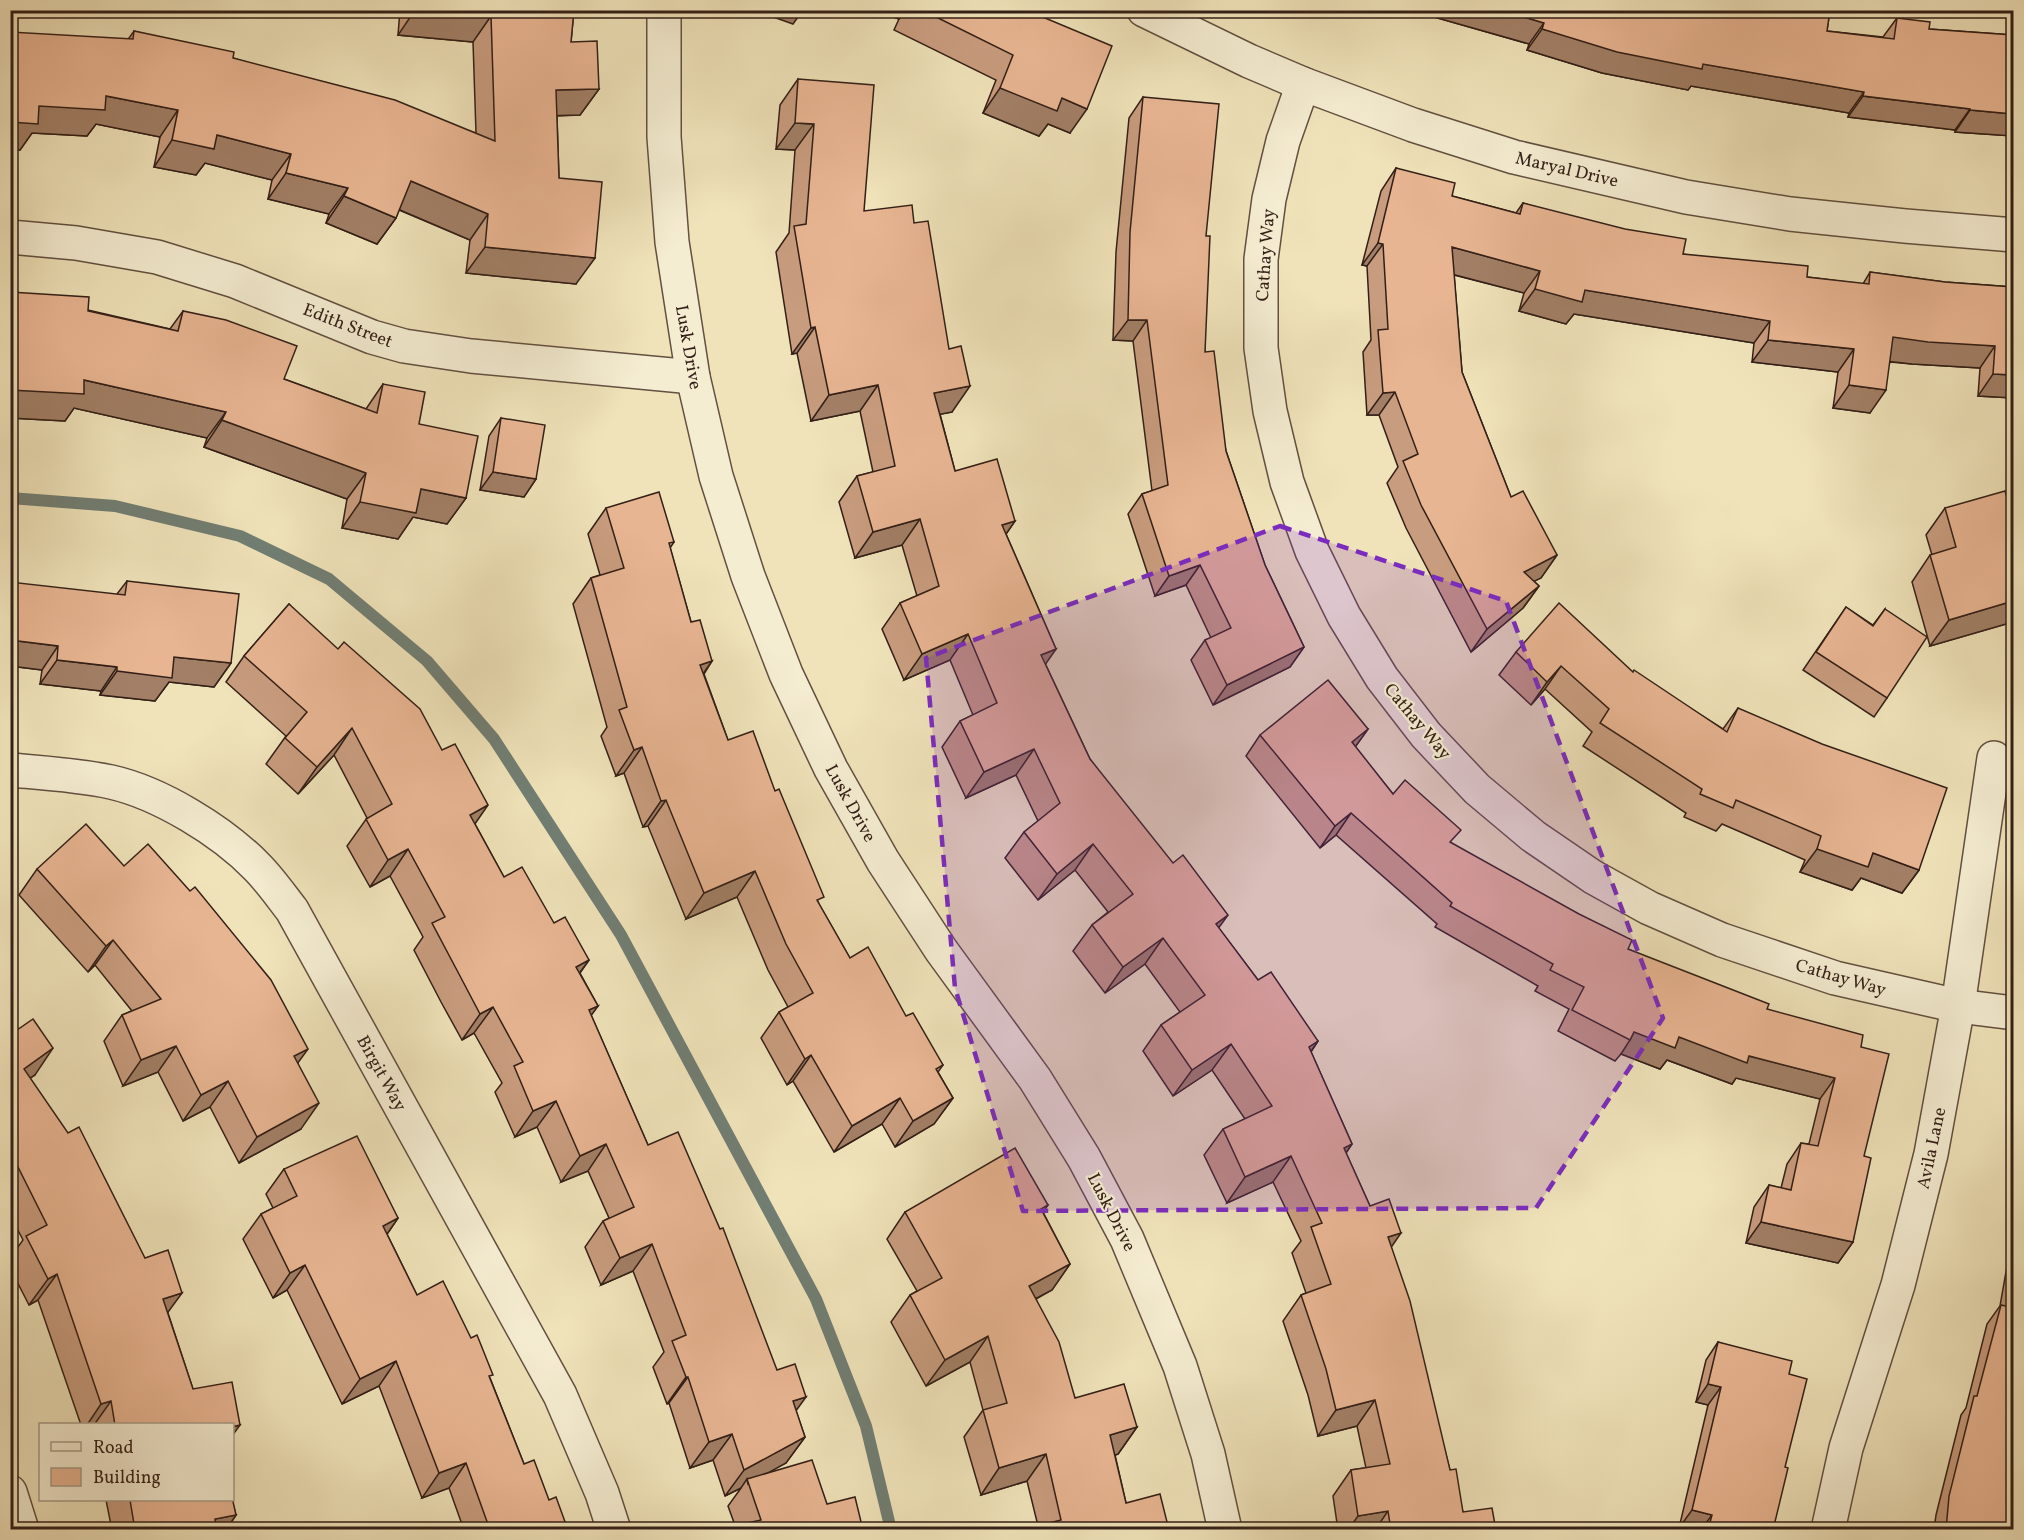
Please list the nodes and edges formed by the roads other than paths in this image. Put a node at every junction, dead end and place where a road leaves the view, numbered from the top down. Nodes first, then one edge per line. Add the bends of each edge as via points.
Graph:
1 (664, 10) edge
2 (1144, 10) edge
3 (1303, 84) junction
4 (2013, 235) edge
5 (10, 237) edge
6 (693, 377) junction
7 (1994, 758) dead end
8 (10, 770) edge
9 (1958, 1006) junction
10 (2013, 1013) edge
11 (10, 1492) edge
12 (22, 1530) edge
13 (614, 1530) edge
14 (1225, 1530) edge
15 (1828, 1530) edge

1 - 6 street, Lusk Drive via 664,137 670,219
2 - 3 street, Maryal Drive
3 - 4 street, Maryal Drive via 1514,157 1686,196 1790,214
3 - 9 street, Cathay Way via 1283,141 1269,199 1261,259 1262,358 1287,482 1312,551 1344,616 1382,678 1426,735 1477,789 1533,836 1649,908 1722,940 1835,978
5 - 6 street, Edith Street via 157,257 235,281 372,337 404,346
6 - 14 street, Lusk Drive via 716,476 748,576 786,674 831,769 883,861 941,950 1035,1079 1084,1158 1127,1239 1180,1366 1208,1454
7 - 9 street, Avila Lane
8 - 13 street, Birgit Way via 88,777 167,803 215,831 257,867 292,910 560,1395
9 - 10 street, Cathay Way
9 - 15 street, Avila Lane via 1931,1154 1898,1285 1846,1448
11 - 12 street

